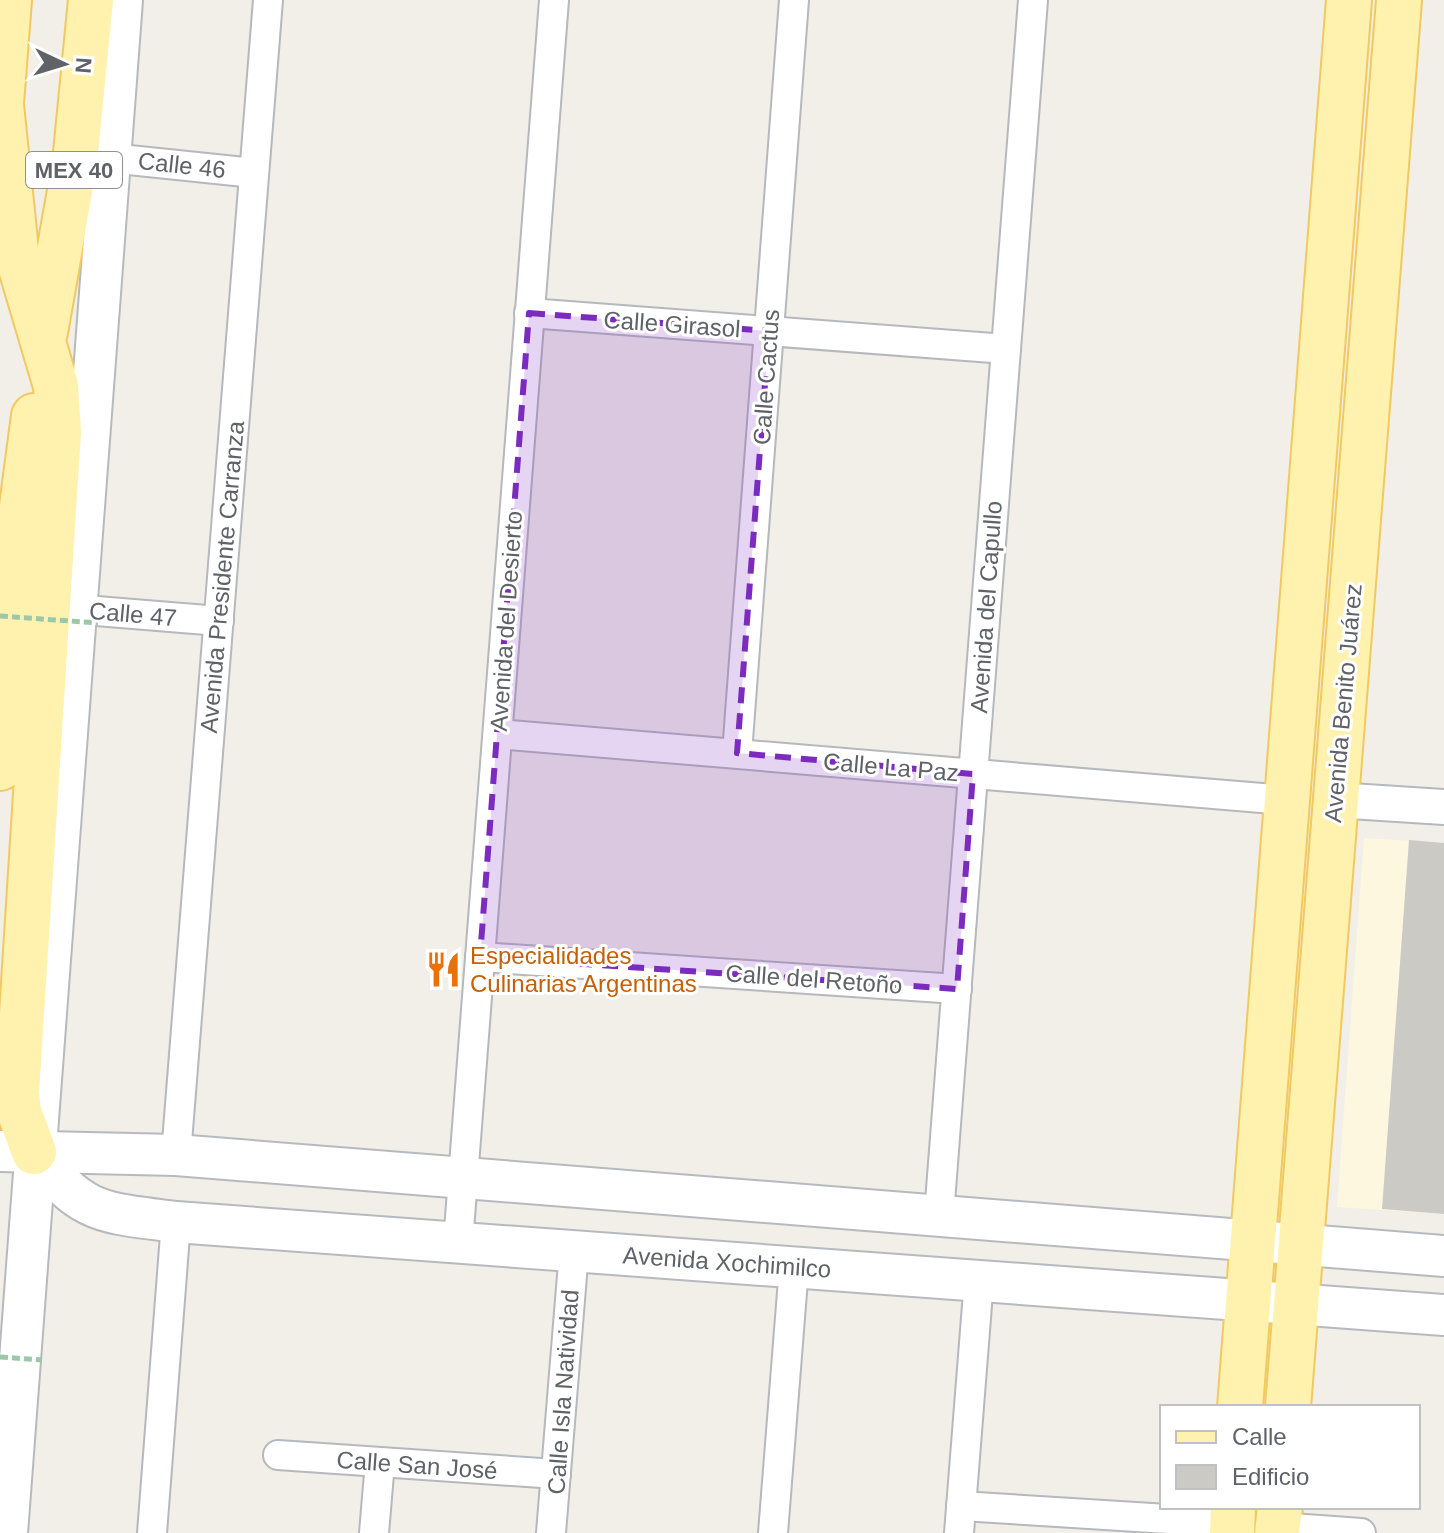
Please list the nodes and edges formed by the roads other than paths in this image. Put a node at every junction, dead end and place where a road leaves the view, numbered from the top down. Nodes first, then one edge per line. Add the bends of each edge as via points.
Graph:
1 (9, 0) edge
2 (91, 0) edge
3 (122, 0) edge
4 (268, 0) edge
5 (554, 0) edge
6 (794, 0) edge
7 (1033, 0) edge
8 (1349, 0) edge
9 (1399, 0) edge
10 (1, 105) edge
11 (0, 116) edge
12 (110, 158) junction
13 (254, 173) junction
14 (1332, 227) junction
15 (1381, 231) junction
16 (529, 313) junction
17 (769, 331) junction
18 (44, 339) junction
19 (1006, 349) junction
20 (74, 613) junction
21 (219, 621) junction
22 (498, 734) junction
23 (737, 753) junction
24 (0, 768) edge
25 (973, 774) junction
26 (1285, 800) junction
27 (1335, 800) junction
28 (1444, 807) edge
29 (480, 957) junction
30 (957, 989) junction
31 (17, 1152) edge
32 (176, 1155) junction
33 (463, 1177) junction
34 (939, 1215) junction
35 (176, 1222) junction
36 (1253, 1240) junction
37 (458, 1243) junction
38 (1301, 1245) junction
39 (574, 1251) junction
40 (1444, 1256) edge
41 (794, 1267) junction
42 (979, 1280) junction
43 (1248, 1301) junction
44 (1296, 1304) junction
45 (1444, 1315) edge
46 (1240, 1405) edge
47 (1288, 1405) edge
48 (278, 1455) dead end
49 (380, 1462) junction
50 (556, 1474) junction
51 (960, 1519) edge
52 (1232, 1521) edge
53 (1278, 1522) edge
54 (7, 1533) edge
55 (152, 1533) edge
56 (374, 1533) edge
57 (551, 1533) edge
58 (773, 1533) edge
59 (1361, 1533) edge

1 - 10 main road
2 - 18 main road, MEX 40 via 75,163
3 - 12 main road
4 - 13 street, Avenida Presidente Carranza
5 - 16 street, Avenida del Desierto
6 - 17 street, Calle Cactus
7 - 19 street, Avenida del Capullo
8 - 14 main road, Avenida Benito Juárez
9 - 15 main road, Avenida Benito Juárez
10 - 11 main road
10 - 18 main road via 16,251
12 - 13 street, Calle 46
12 - 20 main road
13 - 21 street, Avenida Presidente Carranza
14 - 15 main road
14 - 26 main road, Avenida Benito Juárez
15 - 27 main road, Avenida Benito Juárez
16 - 17 street, Calle Girasol
16 - 22 street, Avenida del Desierto
17 - 19 street, Calle Girasol
17 - 23 street, Calle Cactus
18 - 20 main road via 56,386
18 - 24 main road, MEX 40 via 21,514
19 - 25 street, Avenida del Capullo
20 - 21 street, Calle 47
20 - 31 main road via 17,1093
21 - 32 street, Avenida Presidente Carranza
22 - 23 street, Calle La Paz
22 - 29 street, Avenida del Desierto
23 - 25 street, Calle La Paz
25 - 26 street, Calle La Paz
25 - 30 street, Avenida del Capullo
26 - 36 main road, Avenida Benito Juárez
27 - 28 street
27 - 38 main road, Avenida Benito Juárez
29 - 30 street, Calle del Retoño
29 - 33 street, Avenida del Desierto
30 - 34 street, Avenida del Capullo
31 - 32 main road
31 - 35 main road, Avenida Xochimilco via 82,1203
31 - 54 main road
32 - 33 main road
33 - 34 main road
33 - 37 street, Avenida del Desierto
34 - 36 main road
35 - 37 main road, Avenida Xochimilco
35 - 55 street
36 - 38 main road
36 - 43 main road, Avenida Benito Juárez
37 - 39 main road, Avenida Xochimilco
38 - 40 main road
38 - 44 main road, Avenida Benito Juárez
39 - 41 main road, Avenida Xochimilco
39 - 50 street, Calle Isla Natividad
41 - 42 main road, Avenida Xochimilco
41 - 58 street
42 - 43 main road, Avenida Xochimilco
42 - 51 street
43 - 44 main road, Avenida Xochimilco
43 - 46 main road, Avenida Benito Juárez
44 - 45 main road, Avenida Xochimilco
44 - 47 main road, Avenida Benito Juárez
48 - 49 street, Calle San José
49 - 50 street, Calle San José
49 - 56 street
50 - 57 street, Calle Isla Natividad
51 - 52 street
53 - 59 street

